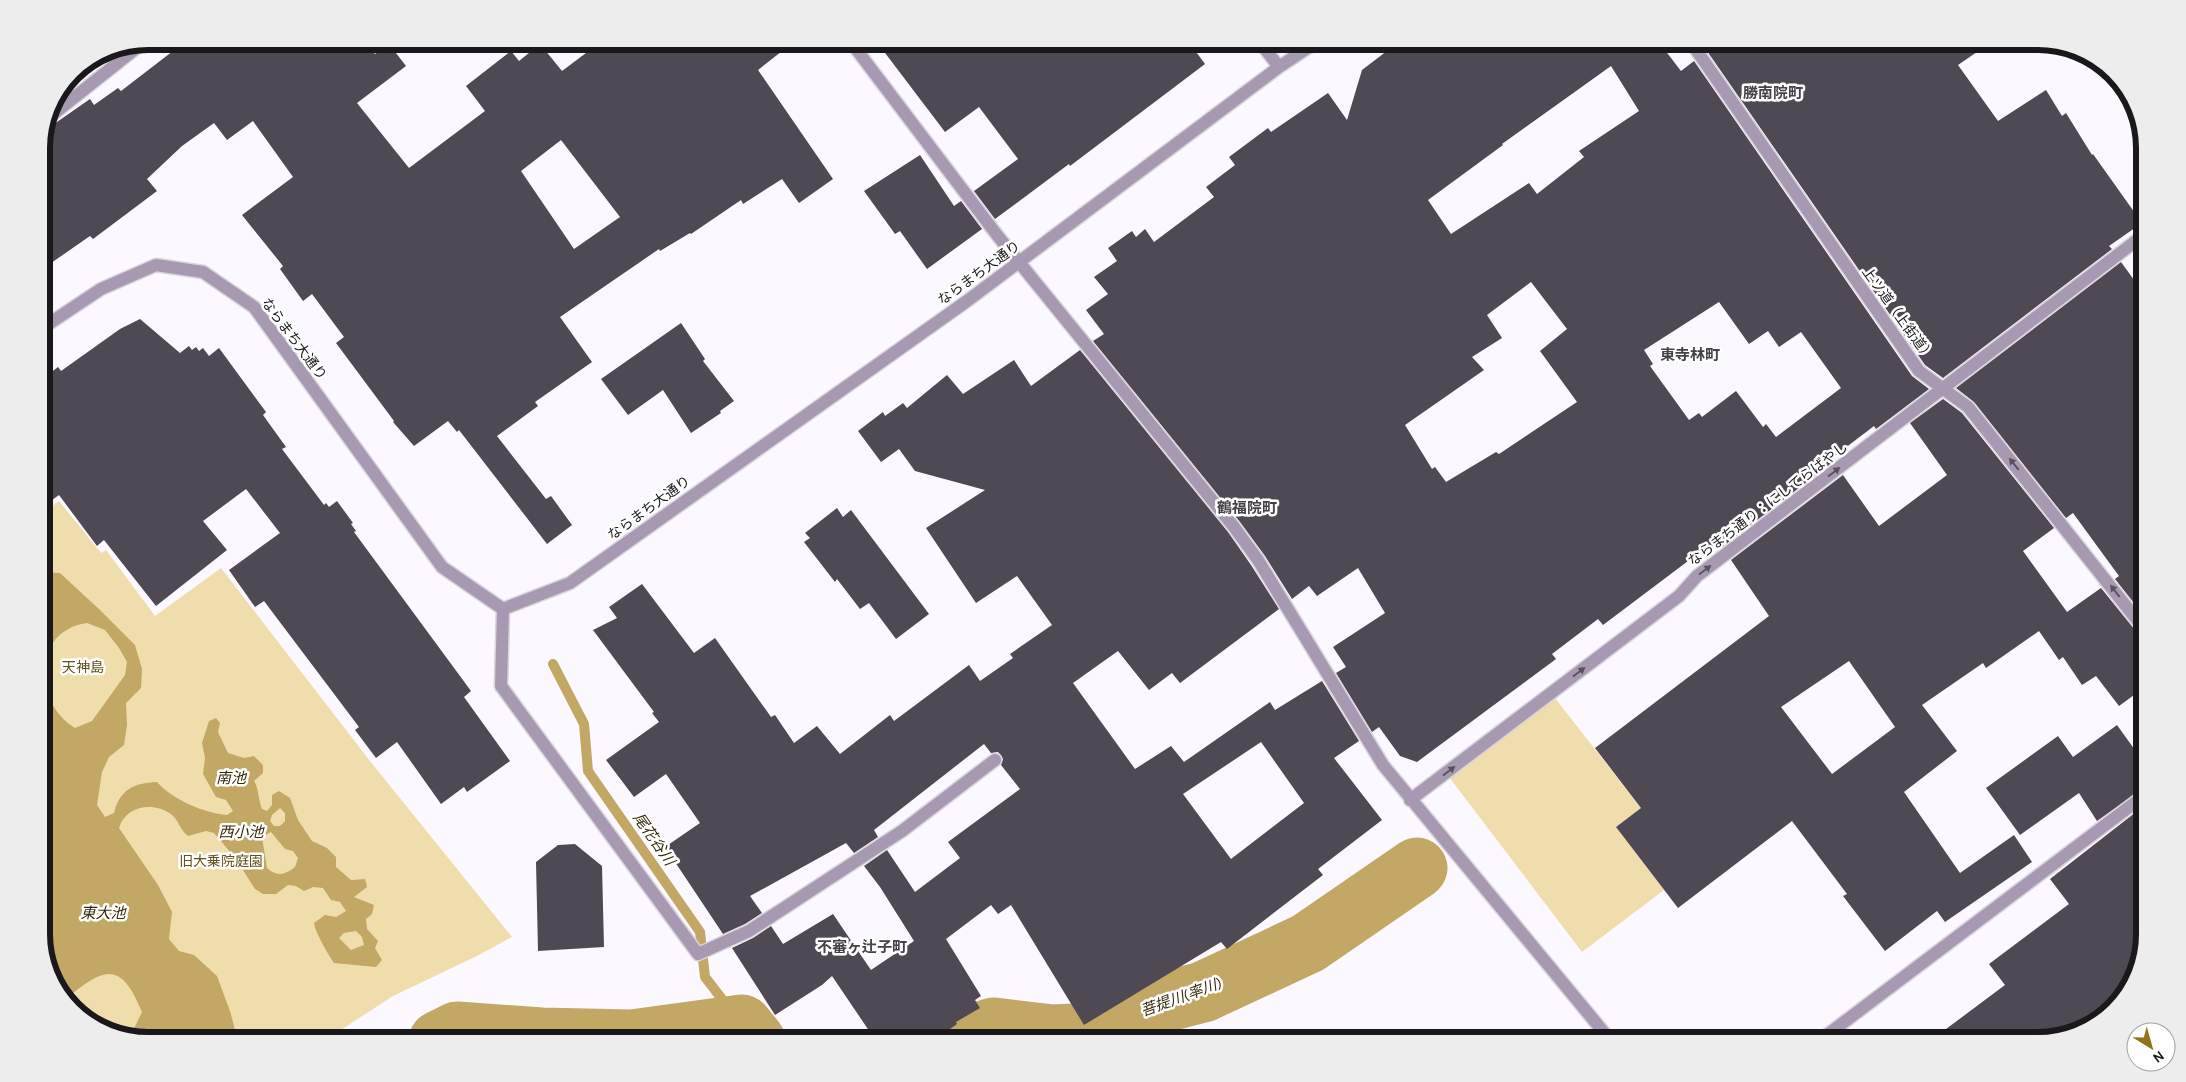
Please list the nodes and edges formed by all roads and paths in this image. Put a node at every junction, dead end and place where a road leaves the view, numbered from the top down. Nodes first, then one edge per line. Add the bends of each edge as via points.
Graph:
1 (857, 50) edge
2 (1266, 50) edge
3 (1304, 50) edge
4 (1696, 50) edge
5 (132, 51) edge
6 (1279, 67) junction
7 (57, 111) edge
8 (2136, 240) edge
9 (1019, 263) junction
10 (50, 324) edge
11 (1943, 389) junction
12 (503, 609) junction
13 (2136, 619) edge
14 (995, 760) dead end
15 (1410, 800) junction
16 (2136, 802) edge
17 (1603, 1032) edge
18 (1831, 1032) edge

1 - 9 street
2 - 6 street
3 - 6 street, ならまち大通り
4 - 11 street, 上ツ道（上街道） via 1919,371
5 - 7 street
6 - 9 street, ならまち大通り
8 - 11 street, ならまち通り：にしてらばやし
9 - 12 street, ならまち大通り via 570,583
9 - 15 street via 1239,534 1383,765
10 - 12 street, ならまち大通り via 101,289 156,265 203,272 254,307 442,568
13 -> 11 street, 上ツ道（上街道） via 1968,407
15 -> 11 street, ならまち通り：にしてらばやし via 1679,596 1697,576
12 - 14 street via 501,686 698,954 749,931 902,832
15 - 17 street
16 - 18 street

